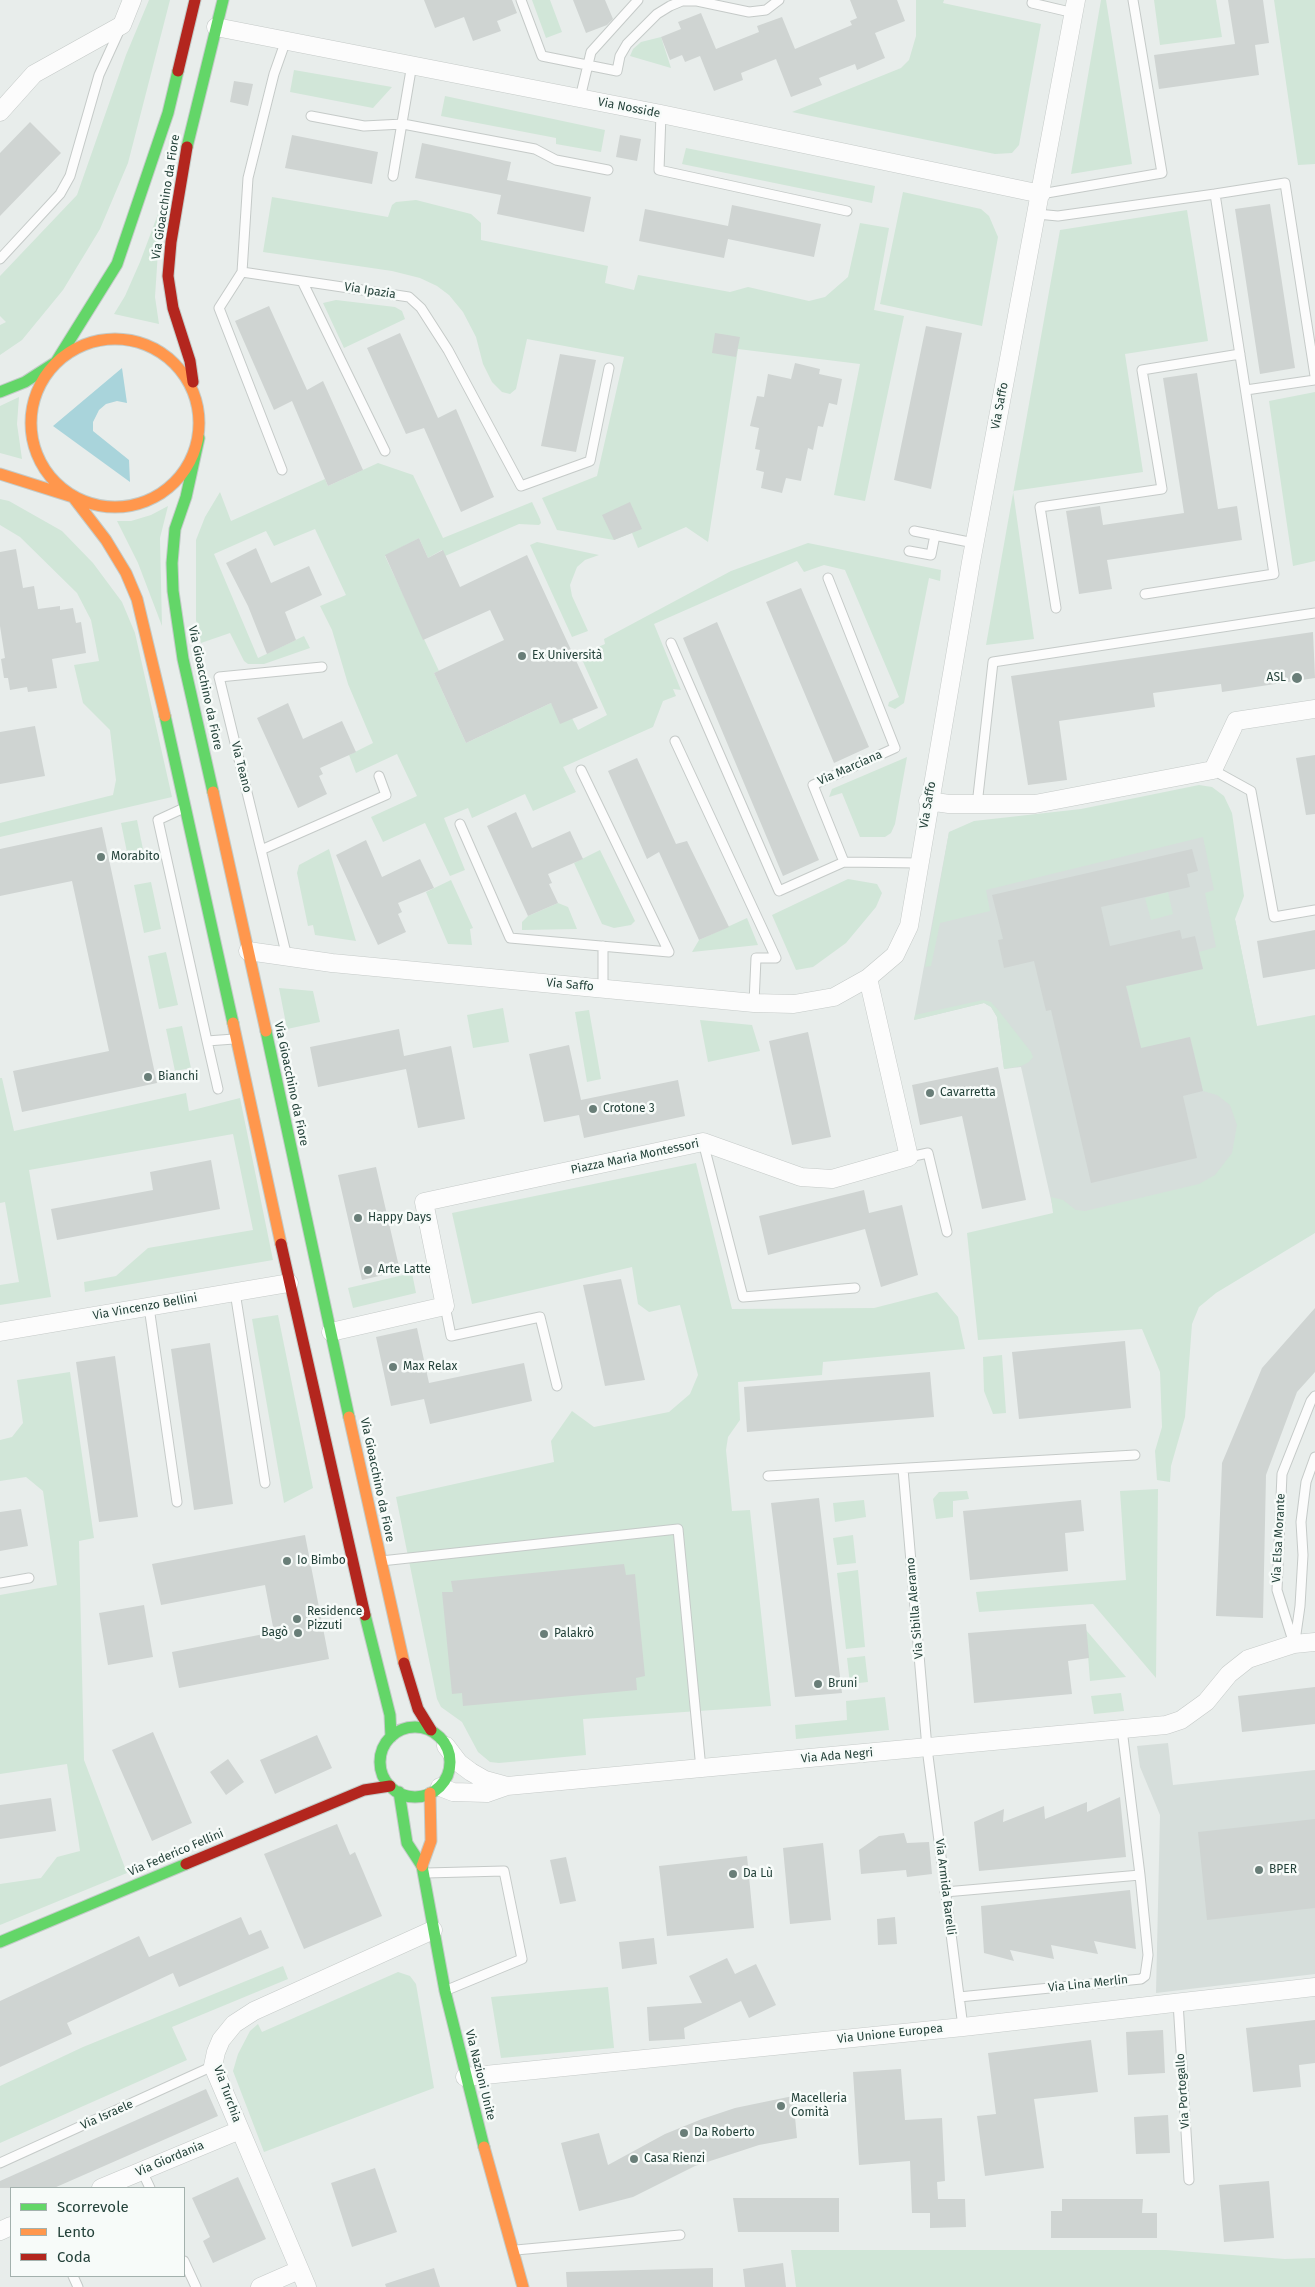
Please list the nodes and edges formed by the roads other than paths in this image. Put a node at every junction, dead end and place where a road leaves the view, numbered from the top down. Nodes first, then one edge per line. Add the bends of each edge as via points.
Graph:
1 (132, 0) edge
2 (195, 0) edge
3 (223, 0) edge
4 (521, 0) edge
5 (638, 0) edge
6 (779, 0) edge
7 (1033, 0) edge
8 (1133, 0) edge
9 (1075, 6) edge
10 (122, 26) junction
11 (216, 27) junction
12 (286, 40) junction
13 (412, 64) junction
14 (587, 65) junction
15 (580, 98) junction
16 (0, 112) edge
17 (661, 114) junction
18 (311, 116) dead end
19 (403, 124) junction
20 (608, 170) dead end
21 (393, 176) dead end
22 (1041, 194) junction
23 (1215, 194) junction
24 (847, 211) dead end
25 (1037, 214) junction
26 (0, 259) edge
27 (242, 272) junction
28 (302, 281) junction
29 (1240, 354) junction
30 (56, 362) junction
31 (609, 368) dead end
32 (1315, 376) edge
33 (1315, 380) edge
34 (1246, 390) junction
35 (0, 392) edge
36 (196, 399) junction
37 (199, 438) junction
38 (385, 451) dead end
39 (282, 470) dead end
40 (0, 474) edge
41 (73, 497) junction
42 (914, 531) dead end
43 (935, 535) junction
44 (974, 542) junction
45 (909, 551) dead end
46 (828, 578) dead end
47 (1145, 594) dead end
48 (1056, 608) dead end
49 (1315, 612) edge
50 (671, 643) dead end
51 (322, 667) dead end
52 (1315, 709) edge
53 (675, 741) dead end
54 (581, 770) dead end
55 (1213, 770) junction
56 (379, 776) dead end
57 (928, 801) junction
58 (977, 805) junction
59 (187, 807) junction
60 (460, 824) dead end
61 (261, 850) junction
62 (844, 862) junction
63 (918, 863) junction
64 (1315, 910) edge
65 (603, 946) junction
66 (248, 951) junction
67 (287, 957) junction
68 (868, 978) junction
69 (603, 988) junction
70 (754, 1002) junction
71 (237, 1038) junction
72 (207, 1041) junction
73 (218, 1089) dead end
74 (703, 1142) junction
75 (909, 1157) junction
76 (947, 1232) dead end
77 (289, 1283) junction
78 (855, 1288) dead end
79 (235, 1292) junction
80 (445, 1306) junction
81 (149, 1307) junction
82 (0, 1332) edge
83 (330, 1332) junction
84 (557, 1386) dead end
85 (1315, 1396) edge
86 (1135, 1455) dead end
87 (1315, 1457) edge
88 (903, 1469) junction
89 (768, 1476) dead end
90 (265, 1483) dead end
91 (177, 1502) dead end
92 (380, 1561) junction
93 (29, 1578) dead end
94 (0, 1583) edge
95 (1315, 1642) edge
96 (1294, 1644) junction
97 (1122, 1729) junction
98 (431, 1730) junction
99 (391, 1737) junction
100 (446, 1746) junction
101 (927, 1748) junction
102 (381, 1767) junction
103 (701, 1770) junction
104 (507, 1786) junction
105 (394, 1789) junction
106 (364, 1790) junction
107 (435, 1790) junction
108 (423, 1870) junction
109 (1140, 1875) junction
110 (945, 1892) junction
111 (433, 1930) junction
112 (0, 1942) edge
113 (1315, 1987) edge
114 (445, 1991) junction
115 (959, 1997) junction
116 (1178, 2002) junction
117 (963, 2027) junction
118 (214, 2066) junction
119 (465, 2076) junction
120 (240, 2130) junction
121 (0, 2163) edge
122 (142, 2171) junction
123 (1189, 2180) dead end
124 (103, 2187) edge
125 (150, 2187) edge
126 (680, 2234) dead end
127 (513, 2250) junction
128 (185, 2263) edge
129 (299, 2270) junction
130 (196, 2287) edge
131 (260, 2287) edge
132 (307, 2287) edge
133 (524, 2287) edge

1 - 10 street
2 - 30 street, Via Gioacchino da Fiore via 168,113 117,264
3 - 11 street, Via Gioacchino da Fiore
4 - 14 lane via 542,56
5 - 14 lane via 598,42
6 - 14 lane via 766,10 749,12 682,1 657,14 627,44 617,71
7 - 9 lane via 1032,3
8 - 22 lane via 1162,173
9 - 22 street, Via Saffo
10 - 16 street via 34,74
10 - 26 lane via 99,75 70,176 60,194
11 - 12 street, Via Nosside
11 - 36 street, Via Gioacchino da Fiore via 186,152 168,276 173,308 190,361
12 - 13 street, Via Nosside
12 - 27 lane via 274,74 248,178
13 - 15 street, Via Nosside
13 - 19 lane
14 - 15 lane
15 - 17 street, Via Nosside
17 - 22 street, Via Nosside
17 - 24 lane via 659,170
18 - 19 lane via 364,126
19 - 20 lane via 535,149 556,160
19 - 21 lane
22 - 25 street, Via Saffo
23 - 25 lane via 1058,216
23 - 29 lane
23 - 32 lane via 1285,184
25 - 44 street, Via Saffo
27 - 28 lane, Via Ipazia
27 - 39 lane via 219,308
28 - 31 lane, Via Ipazia via 409,297 422,308 521,486 590,461
28 - 38 lane
29 - 34 lane
29 - 48 lane via 1142,370 1162,489 1040,507
30 - 35 street via 24,382
30 - 36 street via 76,347 100,339 124,339 148,345 170,358 186,376
30 - 41 street via 42,379 33,400 31,429 41,465 55,483
33 - 34 lane
34 - 47 lane via 1274,574
36 - 37 street via 200,418
37 - 41 street via 190,463 173,484 151,500 125,507 98,506
37 - 66 street, Via Gioacchino da Fiore via 175,529 173,591 183,659
40 - 41 street
41 - 59 street via 116,556 137,599
42 - 43 lane
43 - 44 lane
43 - 45 lane via 931,556
44 - 57 street, Via Saffo
46 - 62 lane, Via Marciana via 895,748 813,784
49 - 58 lane via 993,662
50 - 62 lane via 779,891
51 - 61 lane, Via Teano via 219,677
52 - 55 street via 1236,721
53 - 70 lane via 776,958 756,958
54 - 65 lane via 669,952
55 - 58 street via 1034,804
55 - 64 lane via 1251,791 1274,917
56 - 61 lane via 386,795
57 - 58 street
57 - 63 street, Via Saffo
59 - 71 street
59 - 72 lane via 158,820
60 - 65 lane via 510,938
61 - 67 lane, Via Teano
62 - 63 lane
63 - 68 street, Via Saffo via 909,926 895,956
65 - 69 lane
66 - 67 street, Via Saffo
66 - 83 street, Via Gioacchino da Fiore
67 - 69 street, Via Saffo
68 - 70 street, Via Saffo via 834,997 794,1004
68 - 75 street
69 - 70 street, Via Saffo
71 - 72 lane
71 - 77 street
72 - 73 lane
74 - 75 street, Piazza Maria Montessori via 801,1177 832,1179
74 - 78 lane via 743,1297
74 - 80 street, Piazza Maria Montessori via 424,1202
75 - 76 lane via 928,1153
77 - 79 street, Via Vincenzo Bellini
77 - 99 street via 390,1714
79 - 81 street, Via Vincenzo Bellini
79 - 90 lane
80 - 83 street
80 - 84 lane via 451,1336 540,1317
81 - 82 street, Via Vincenzo Bellini
81 - 91 lane
83 - 92 street, Via Gioacchino da Fiore
85 - 96 lane, Via Elsa Morante via 1282,1474 1277,1590
86 - 88 lane
87 - 96 lane, Via Elsa Morante via 1306,1482 1301,1522 1303,1555
88 - 89 lane
88 - 101 lane, Via Sibilla Aleramo
92 - 98 street, Via Gioacchino da Fiore via 418,1709
92 - 103 lane via 678,1529
93 - 94 lane
95 - 96 street, Via Ada Negri
96 - 97 street, Via Ada Negri via 1248,1659 1229,1674 1206,1702 1181,1720 1166,1725
97 - 101 street, Via Ada Negri
97 - 109 lane, Via Lina Merlin
98 - 99 street via 421,1726
98 - 100 street
99 - 102 street via 381,1756
100 - 104 street, Via Ada Negri via 471,1772
100 - 107 street via 450,1767 446,1778
101 - 103 street, Via Ada Negri
101 - 110 lane, Via Armida Barelli
102 - 105 street
102 - 106 street
103 - 104 street, Via Ada Negri
104 - 107 street, Via Ada Negri via 487,1793 469,1794
105 - 106 street, Via Federico Fellini
105 - 107 street via 409,1796
105 - 108 street, Via Nazioni Unite via 408,1843
106 - 112 street, Via Federico Fellini
107 - 108 street, Via Nazioni Unite via 431,1841
108 - 111 street, Via Nazioni Unite
108 - 114 lane via 504,1871 522,1960
109 - 110 lane
109 - 115 lane, Via Lina Merlin via 1148,1955 1142,1979
110 - 115 lane, Via Armida Barelli
111 - 114 street, Via Nazioni Unite
111 - 118 street, Via Turchia via 254,2011 234,2024 221,2040
113 - 116 street, Via Unione Europea
114 - 119 street, Via Nazioni Unite
115 - 117 lane, Via Armida Barelli
116 - 117 street, Via Unione Europea
116 - 123 lane, Via Portogallo
117 - 119 street, Via Unione Europea
118 - 120 street, Via Turchia
118 - 121 lane, Via Israele
119 - 127 street, Via Nazioni Unite
120 - 122 street, Via Giordania
120 - 129 street, Via Turchia
122 - 124 street, Via Giordania
122 - 125 lane
126 - 127 lane
127 - 133 street, Via Nazioni Unite
128 - 130 lane
129 - 131 street
129 - 132 street, Via Turchia

